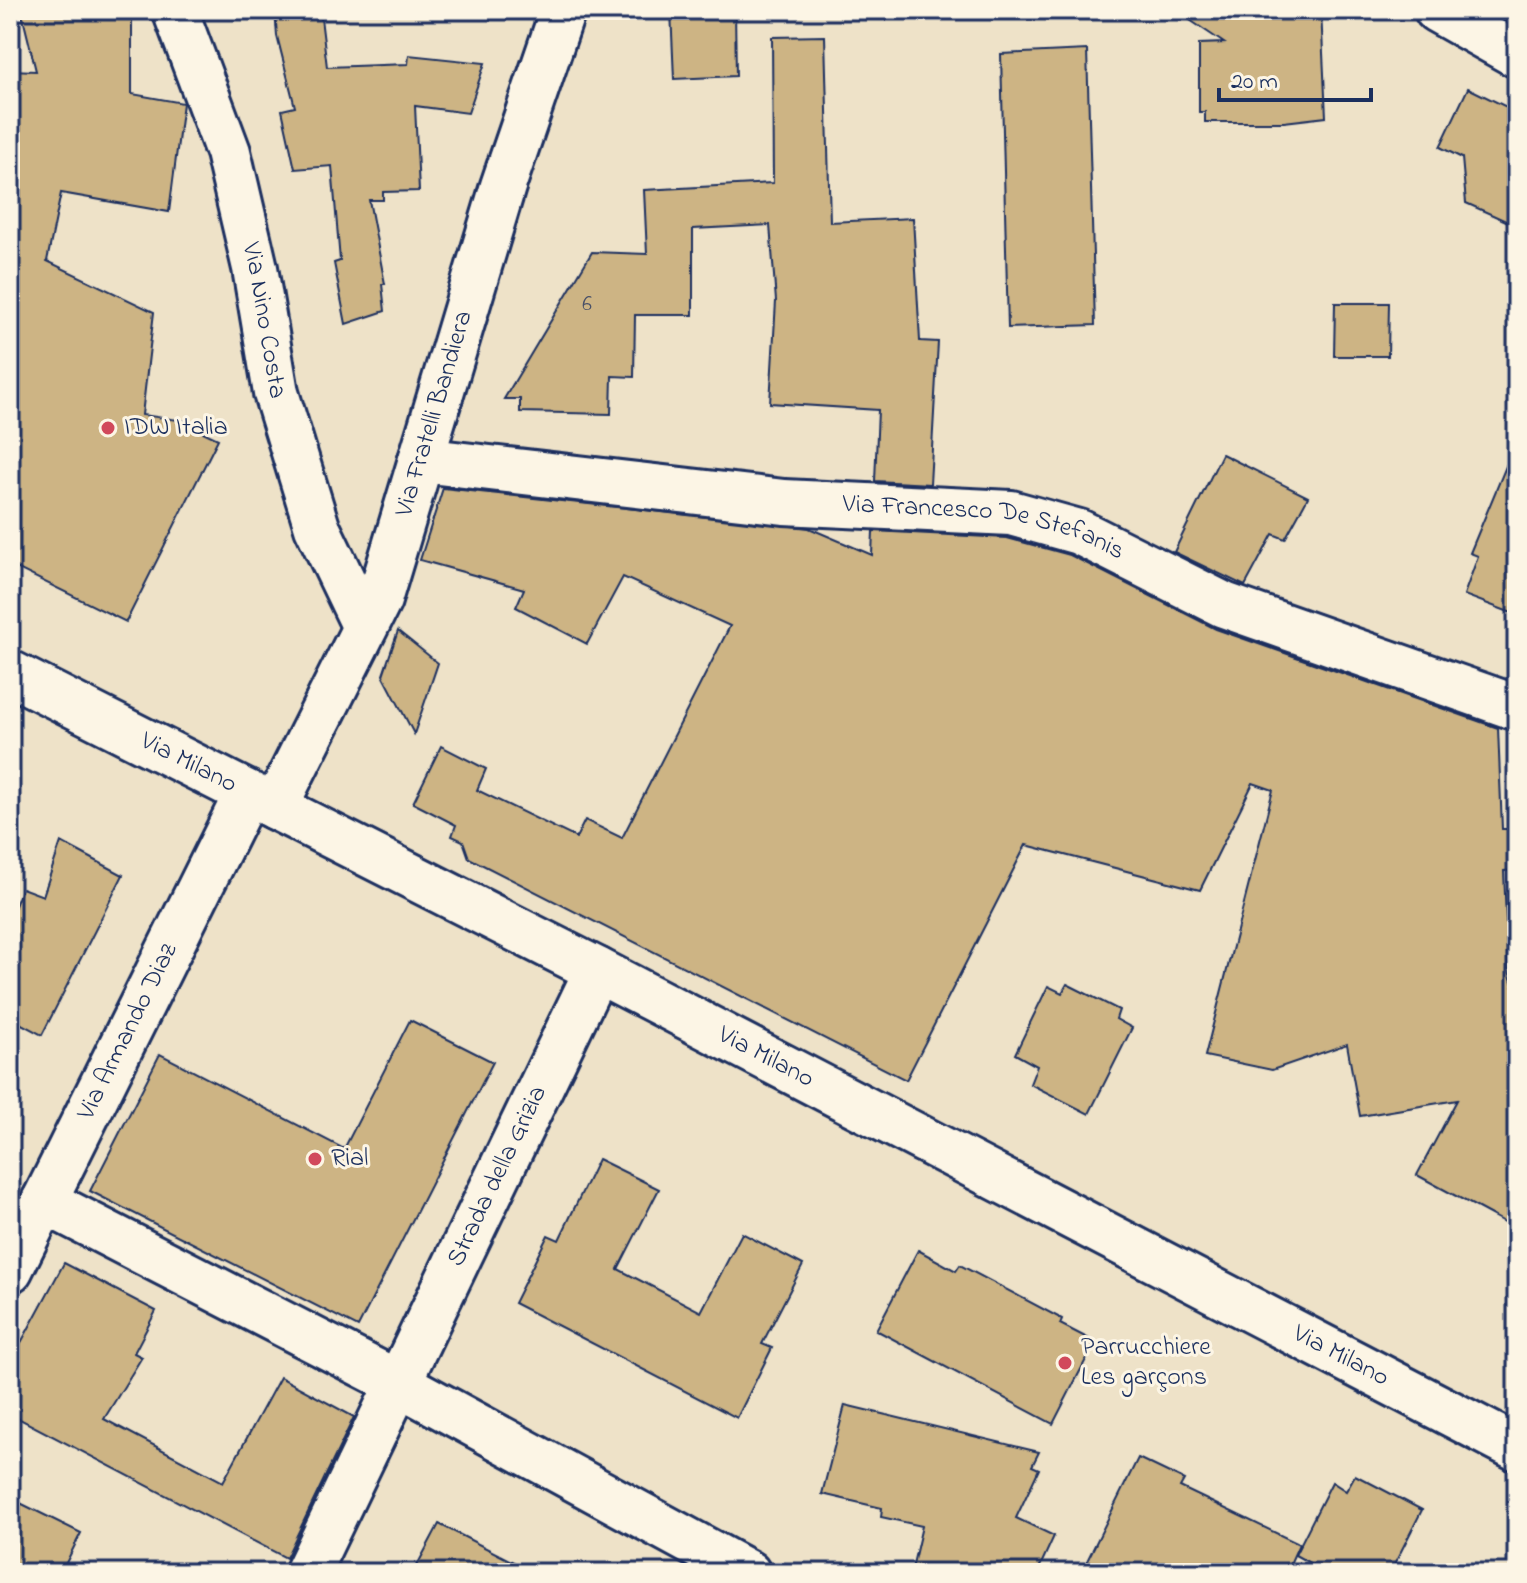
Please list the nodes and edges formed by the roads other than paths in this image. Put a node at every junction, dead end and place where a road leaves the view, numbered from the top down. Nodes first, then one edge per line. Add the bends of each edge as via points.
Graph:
1 (175, 10) edge
2 (563, 10) edge
3 (1437, 10) edge
4 (1517, 55) edge
5 (421, 460) junction
6 (365, 627) junction
7 (10, 673) edge
8 (1517, 708) edge
9 (261, 800) junction
10 (597, 970) junction
11 (44, 1201) junction
12 (10, 1270) edge
13 (398, 1383) junction
14 (1517, 1448) edge
15 (307, 1573) edge
16 (748, 1573) edge

1 - 6 street, Via Nino Costa via 228,152 276,393 317,527
2 - 5 street, Via Fratelli Bandiera via 503,186
3 - 4 street
5 - 6 street, Via Fratelli Bandiera via 379,600
5 - 8 street, Via Francesco De Stefanis via 784,502 1011,513 1079,532 1224,605
6 - 9 street, Via Fratelli Bandiera
7 - 9 street, Via Milano
9 - 10 street, Via Milano
9 - 11 street, Via Armando Diaz
10 - 13 street, Strada della Grizia
10 - 14 street, Via Milano
11 - 12 street, Via Armando Diaz
11 - 13 street
13 - 15 street, Strada della Grizia
13 - 16 street

